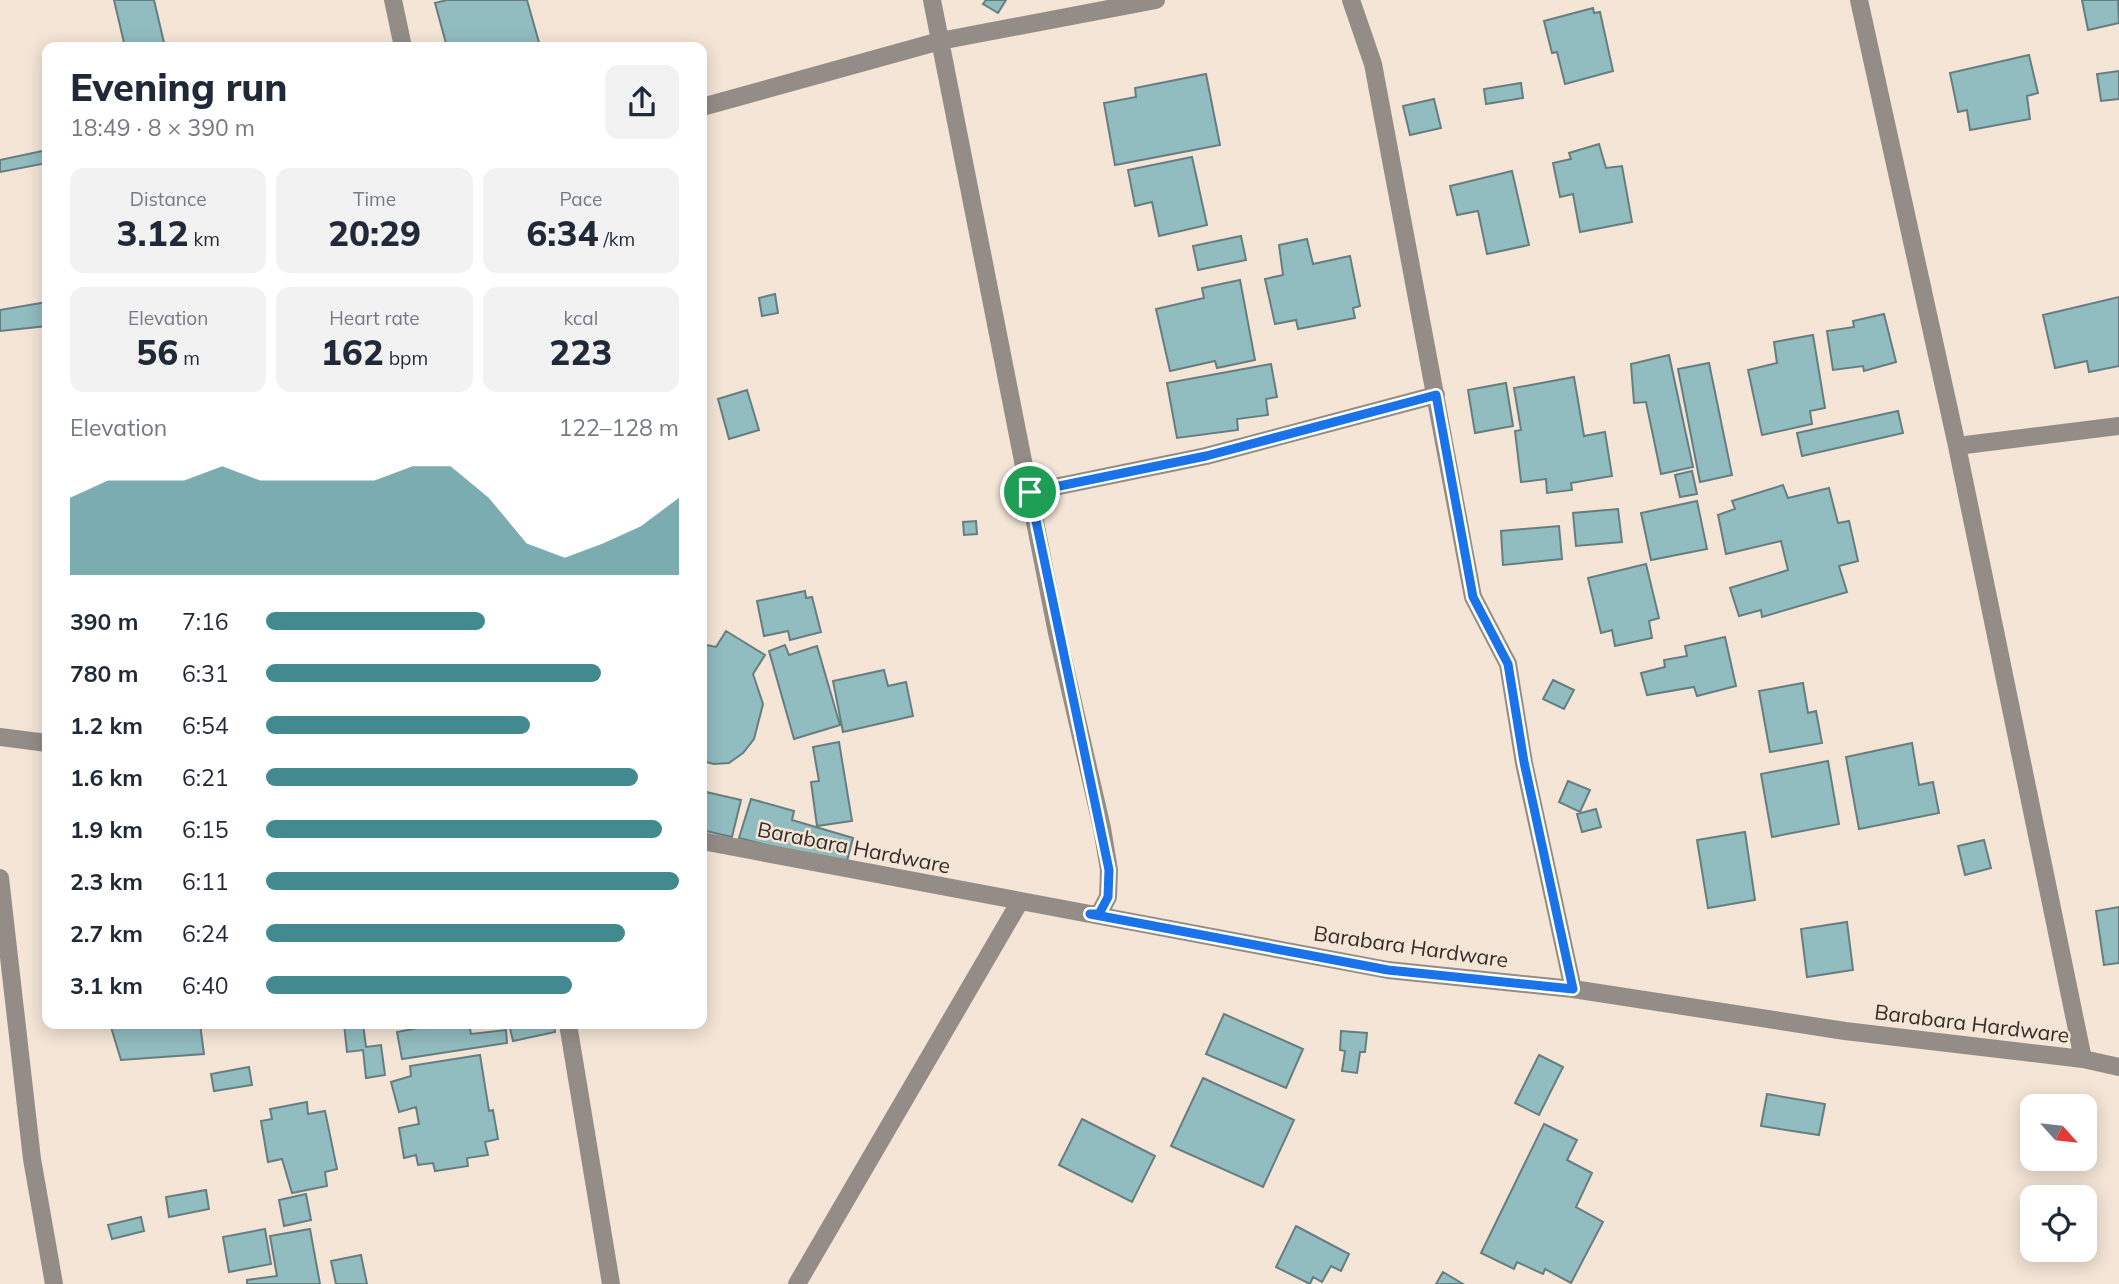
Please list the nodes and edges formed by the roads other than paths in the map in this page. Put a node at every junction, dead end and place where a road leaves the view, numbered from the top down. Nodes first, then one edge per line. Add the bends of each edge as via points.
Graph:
1 (393, 0) edge
2 (932, 0) edge
3 (1156, 0) edge
4 (1350, 0) edge
5 (1859, 0) edge
6 (940, 40) junction
7 (402, 42) edge
8 (707, 106) edge
9 (1436, 395) junction
10 (2119, 426) edge
11 (1957, 446) junction
12 (1030, 492) junction
13 (0, 737) edge
14 (42, 742) edge
15 (707, 842) edge
16 (0, 878) edge
17 (1019, 903) junction
18 (1090, 914) junction
19 (1573, 989) junction
20 (569, 1029) edge
21 (2083, 1059) junction
22 (2119, 1067) edge
23 (54, 1284) edge
24 (611, 1284) edge
25 (797, 1284) edge

1 - 7 street
2 - 6 street
3 - 6 street
4 - 9 street via 1373,64
5 - 11 street
6 - 8 street
6 - 12 street
9 - 12 street via 1180,462
9 - 19 street via 1473,597 1508,664 1524,762
10 - 11 street
11 - 21 street
12 - 18 street via 1109,870 1108,897 1099,914
13 - 14 street
15 - 17 street, Barabara Hardware
16 - 23 street via 32,1159
17 - 18 street, Barabara Hardware
17 - 25 street
18 - 19 street, Barabara Hardware via 1388,970
19 - 21 street, Barabara Hardware via 1845,1031
20 - 24 street
21 - 22 street, Barabara Hardware

